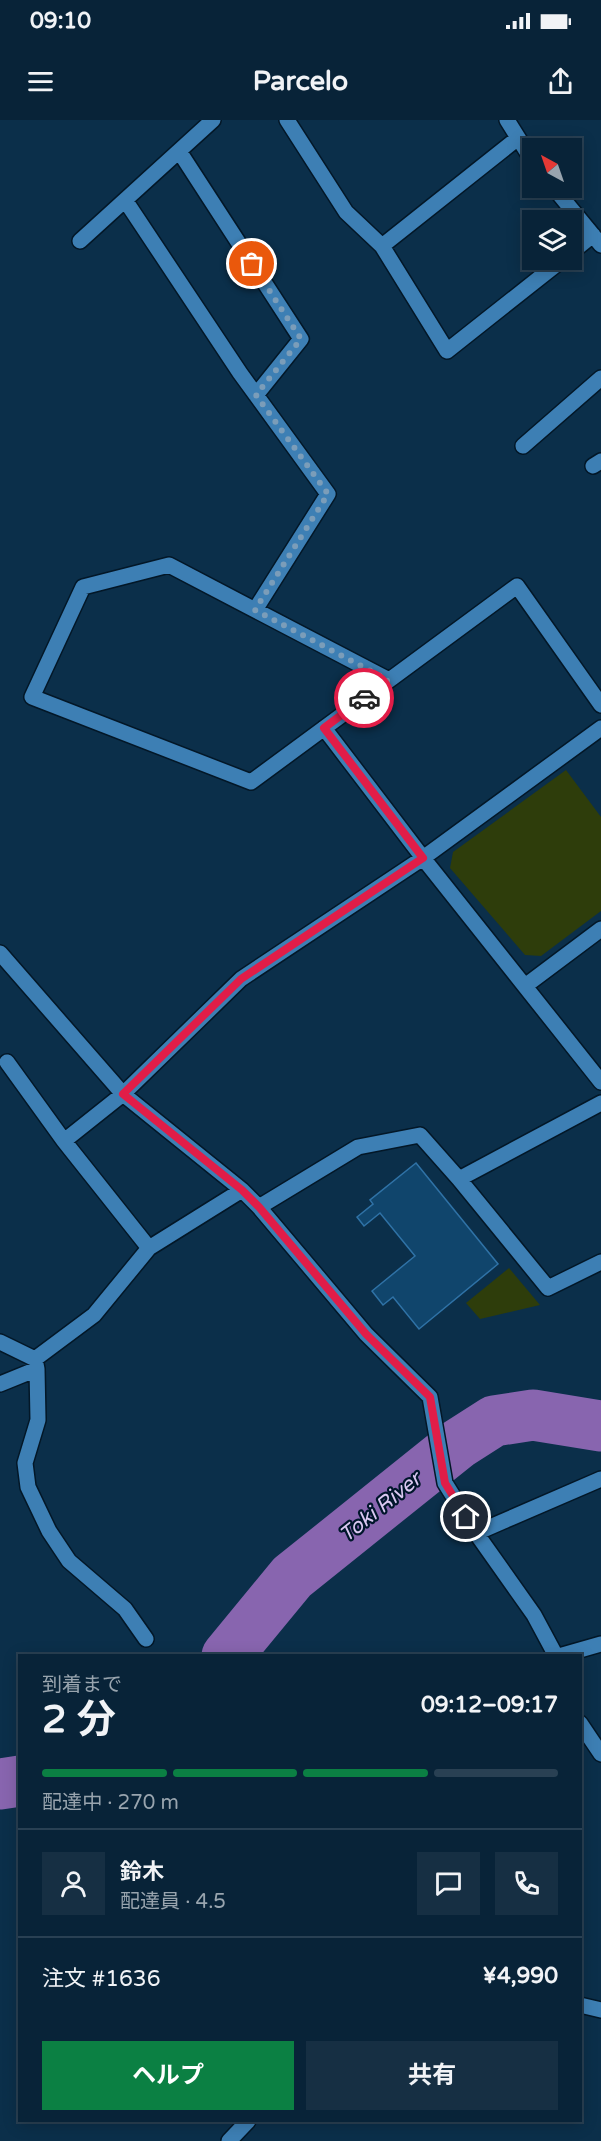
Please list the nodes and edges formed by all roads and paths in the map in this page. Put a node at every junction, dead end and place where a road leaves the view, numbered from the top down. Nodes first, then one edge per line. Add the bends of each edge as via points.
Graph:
1 (213, 120) edge
2 (287, 120) edge
3 (507, 120) edge
4 (518, 138) junction
5 (522, 144) edge
6 (179, 151) junction
7 (562, 198) edge
8 (125, 200) junction
9 (597, 240) edge
10 (80, 241) dead end
11 (382, 246) junction
12 (582, 247) edge
13 (549, 270) edge
14 (601, 378) edge
15 (256, 395) junction
16 (523, 446) dead end
17 (255, 610) junction
18 (388, 680) junction
19 (601, 705) edge
20 (324, 728) junction
21 (601, 728) edge
22 (423, 858) junction
23 (601, 929) edge
24 (0, 953) edge
25 (525, 986) junction
26 (7, 1062) dead end
27 (601, 1082) edge
28 (123, 1094) junction
29 (601, 1103) edge
30 (64, 1141) junction
31 (459, 1179) junction
32 (242, 1190) junction
33 (259, 1207) junction
34 (149, 1248) junction
35 (601, 1262) edge
36 (0, 1341) edge
37 (36, 1364) junction
38 (0, 1384) edge
39 (601, 1479) edge
40 (476, 1533) junction
41 (146, 1640) dead end
42 (601, 1644) edge
43 (556, 1654) edge
44 (564, 1654) edge
45 (582, 1726) edge
46 (601, 1754) edge
47 (582, 2005) edge
48 (601, 2010) edge
49 (247, 2122) edge
50 (229, 2141) edge

1 - 6 street
2 - 11 street via 346,212
3 - 4 street
4 - 5 street
4 - 11 street
6 - 8 street
6 - 15 street via 301,339
7 - 9 street
8 - 10 street
8 - 15 street
9 - 12 street
11 - 13 street via 447,351
14 - 16 street
15 - 17 street via 328,494
17 - 18 street
17 - 20 street via 169,565 83,587 32,697 251,782
18 - 19 street via 517,586
18 - 20 street
20 - 22 street
21 - 22 street
22 - 25 street
22 - 28 street via 241,979
23 - 25 street
24 - 28 street
25 - 27 street
26 - 30 street
28 - 30 street
28 - 32 street
29 - 31 street
30 - 34 street
31 - 33 street via 420,1135 358,1147
31 - 35 street via 548,1288
32 - 33 street
32 - 34 street
33 - 40 street via 366,1334 430,1397 445,1483
34 - 37 street via 94,1315
36 - 37 street
37 - 38 street
37 - 41 street via 38,1420 25,1463 28,1487 69,1561 125,1609
39 - 40 street
40 - 43 street
42 - 44 street
45 - 46 street
47 - 48 street
49 - 50 street

